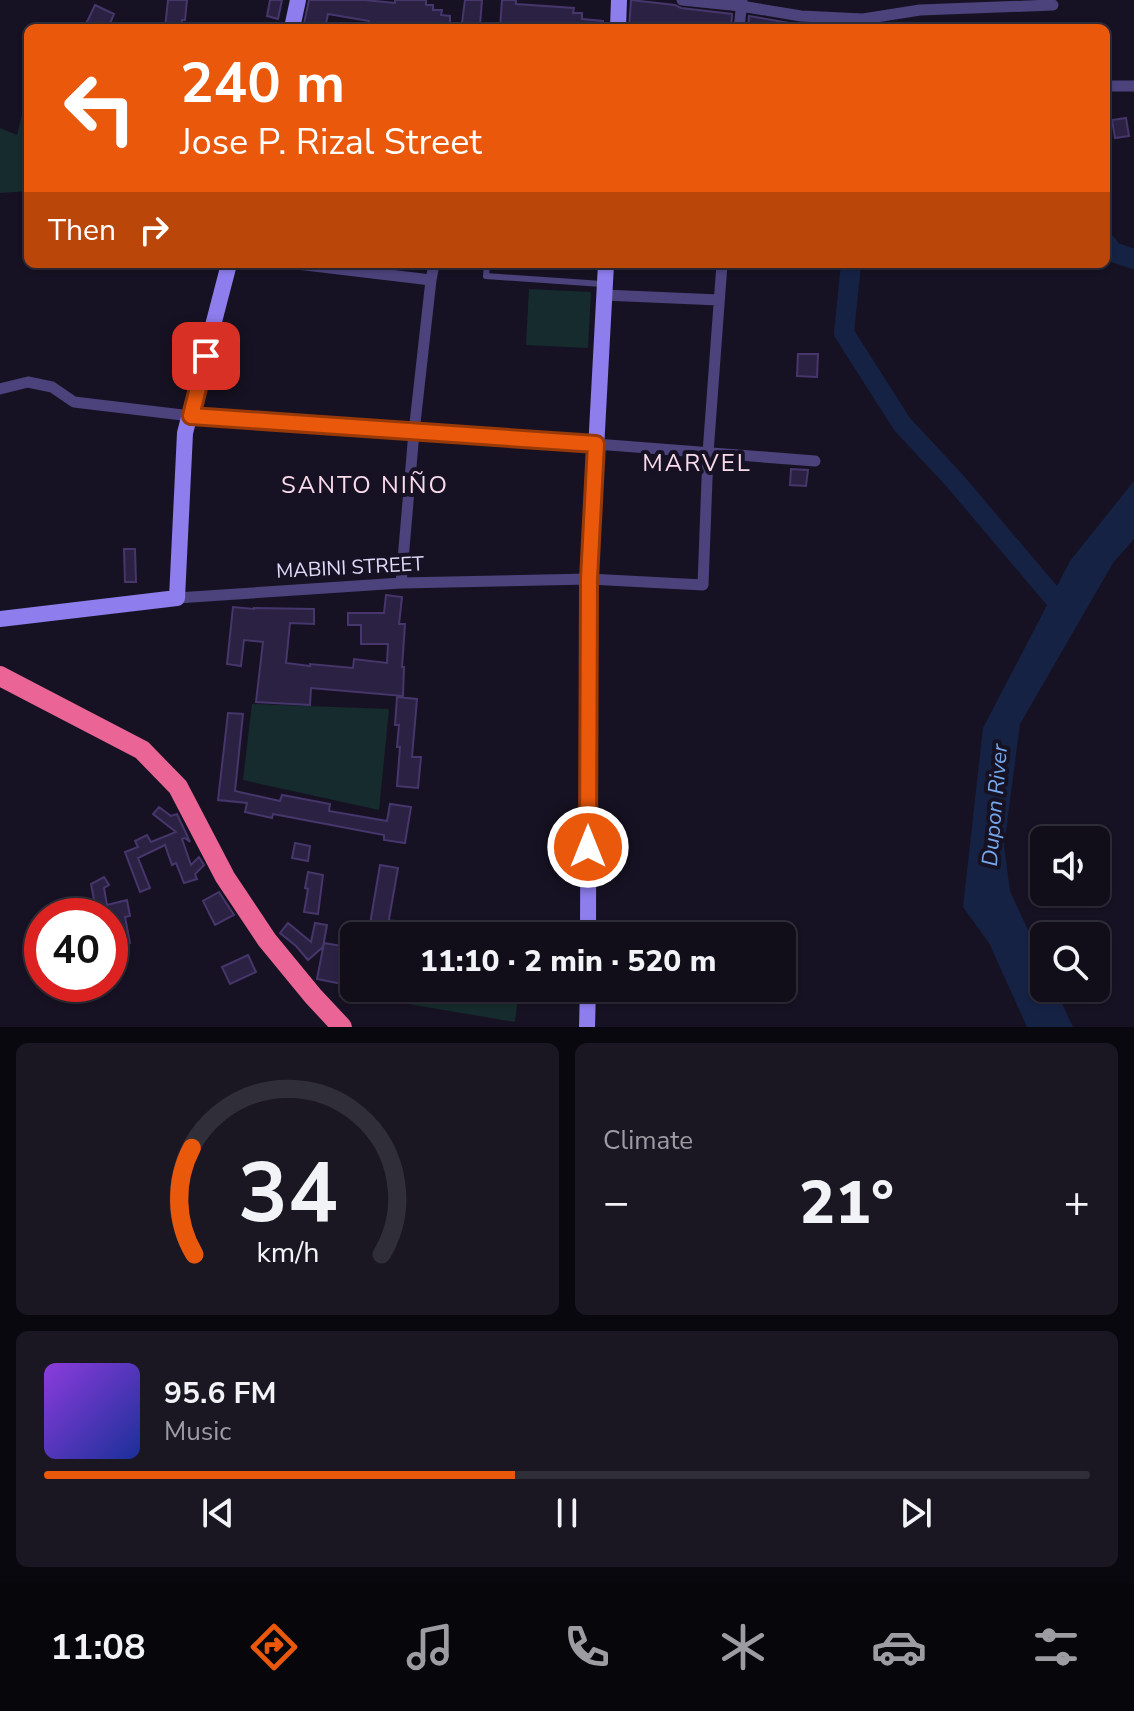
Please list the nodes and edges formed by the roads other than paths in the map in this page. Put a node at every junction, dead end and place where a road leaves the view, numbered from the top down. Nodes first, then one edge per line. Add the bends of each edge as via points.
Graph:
1 (298, 0) edge
2 (619, 0) edge
3 (682, 0) edge
4 (741, 3) edge
5 (1053, 5) dead end
6 (293, 24) edge
7 (618, 24) edge
8 (739, 24) edge
9 (1110, 86) edge
10 (1134, 86) edge
11 (225, 268) edge
12 (330, 268) edge
13 (433, 268) edge
14 (487, 268) edge
15 (606, 268) edge
16 (722, 268) edge
17 (431, 280) junction
18 (605, 289) junction
19 (719, 300) junction
20 (0, 389) edge
21 (191, 416) junction
22 (414, 432) junction
23 (596, 444) junction
24 (708, 453) junction
25 (815, 461) dead end
26 (589, 579) junction
27 (401, 583) junction
28 (177, 598) junction
29 (0, 619) edge
30 (0, 676) edge
31 (588, 922) edge
32 (588, 1002) edge
33 (337, 1024) edge
34 (587, 1027) edge

1 - 6 street
2 - 7 street
3 - 4 street
4 - 5 street via 801,16 863,19 920,10
4 - 8 street
9 - 10 street
11 - 21 street
12 - 17 street
13 - 17 street
14 - 18 lane via 486,276
15 - 18 street
16 - 19 street
17 - 22 street
18 - 19 street
18 - 23 street
19 - 24 street
20 - 21 street via 28,382 52,387 74,402
21 - 22 street
21 - 28 street via 185,433
22 - 23 street
22 - 27 street
23 - 24 street
23 - 26 street
24 - 25 street
24 - 26 street, MABINI STREET via 703,585
26 - 27 street, MABINI STREET
26 - 31 street
27 - 28 street, MABINI STREET
28 - 29 street, MABINI STREET
30 - 33 highway via 142,750 178,787 225,877 267,940
32 - 34 street

